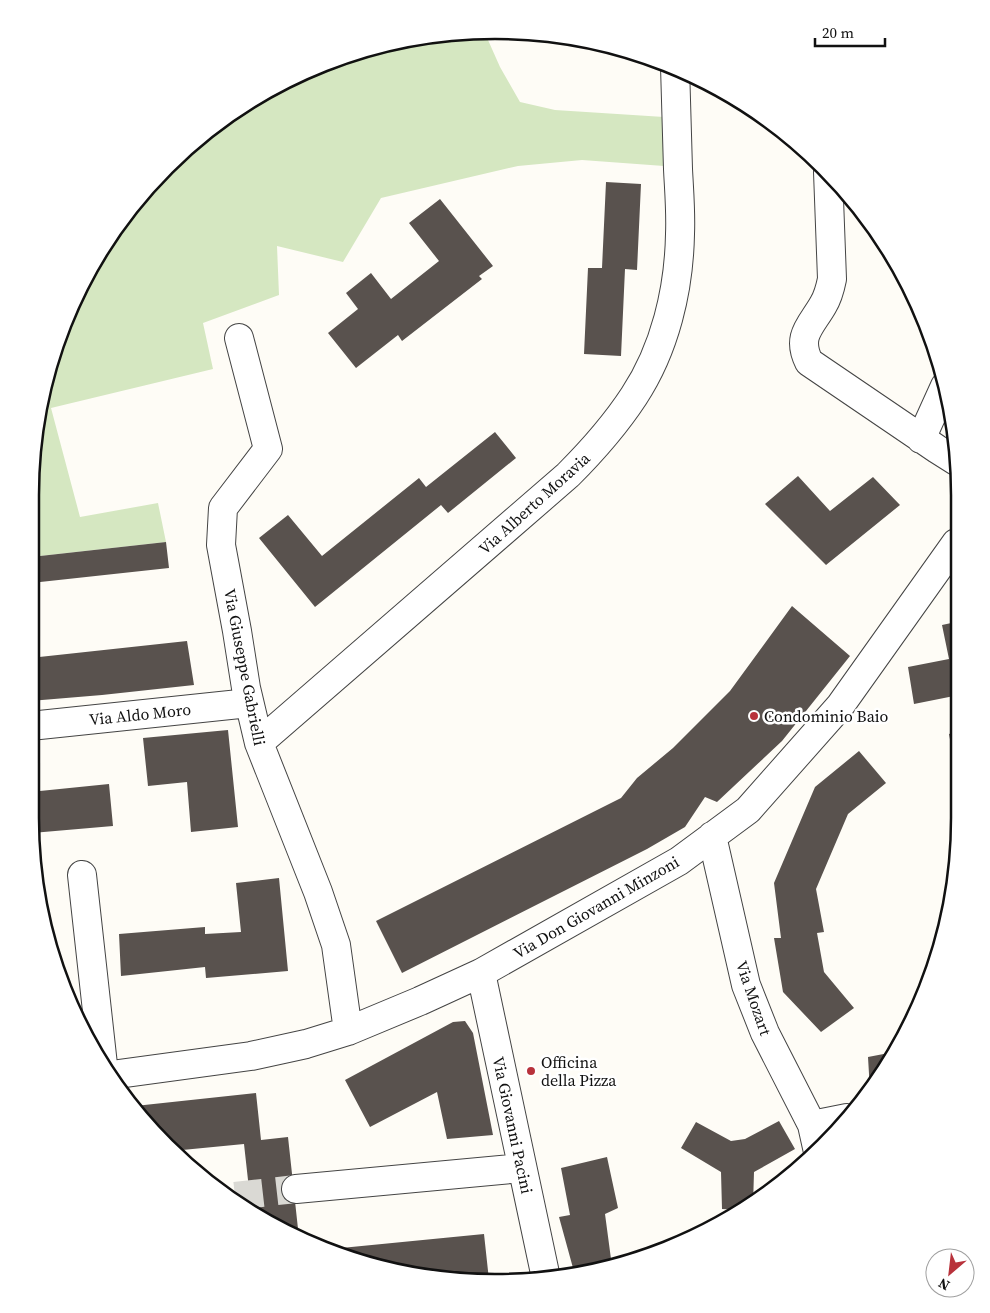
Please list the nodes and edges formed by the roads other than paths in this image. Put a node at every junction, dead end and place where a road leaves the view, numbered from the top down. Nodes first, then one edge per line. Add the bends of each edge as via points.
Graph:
1 (675, 76) edge
2 (828, 183) edge
3 (239, 338) dead end
4 (942, 409) edge
5 (938, 449) edge
6 (950, 467) edge
7 (951, 550) edge
8 (249, 703) junction
9 (39, 725) edge
10 (259, 743) junction
11 (712, 836) junction
12 (82, 875) dead end
13 (481, 973) junction
14 (348, 1031) junction
15 (101, 1048) edge
16 (118, 1074) edge
17 (837, 1120) edge
18 (812, 1125) junction
19 (816, 1143) edge
20 (522, 1168) junction
21 (296, 1189) tunnel mouth
22 (544, 1271) edge

1 - 10 street, Via Alberto Moravia via 678,266 664,334 634,396 568,475
2 - 5 street via 832,279 824,304 809,327 804,352 809,362
3 - 8 street, Via Giuseppe Gabrielli via 268,449 223,508 220,545
4 - 5 street
5 - 6 street
7 - 11 street, Via Don Giovanni Minzoni via 840,706 748,810
8 - 9 street, Via Aldo Moro
8 - 10 street, Via Giuseppe Gabrielli
10 - 14 street, Via Giuseppe Gabrielli via 336,945
11 - 13 street, Via Don Giovanni Minzoni via 679,861
11 - 18 street, Via Mozart via 746,985 765,1033
12 - 15 street
13 - 14 street, Via Don Giovanni Minzoni
13 - 20 street, Via Giovanni Pacini
14 - 16 street, Via Don Giovanni Minzoni via 251,1056
17 - 18 street
18 - 19 street, Via Mozart
20 - 21 street
20 - 22 street, Via Giovanni Pacini

